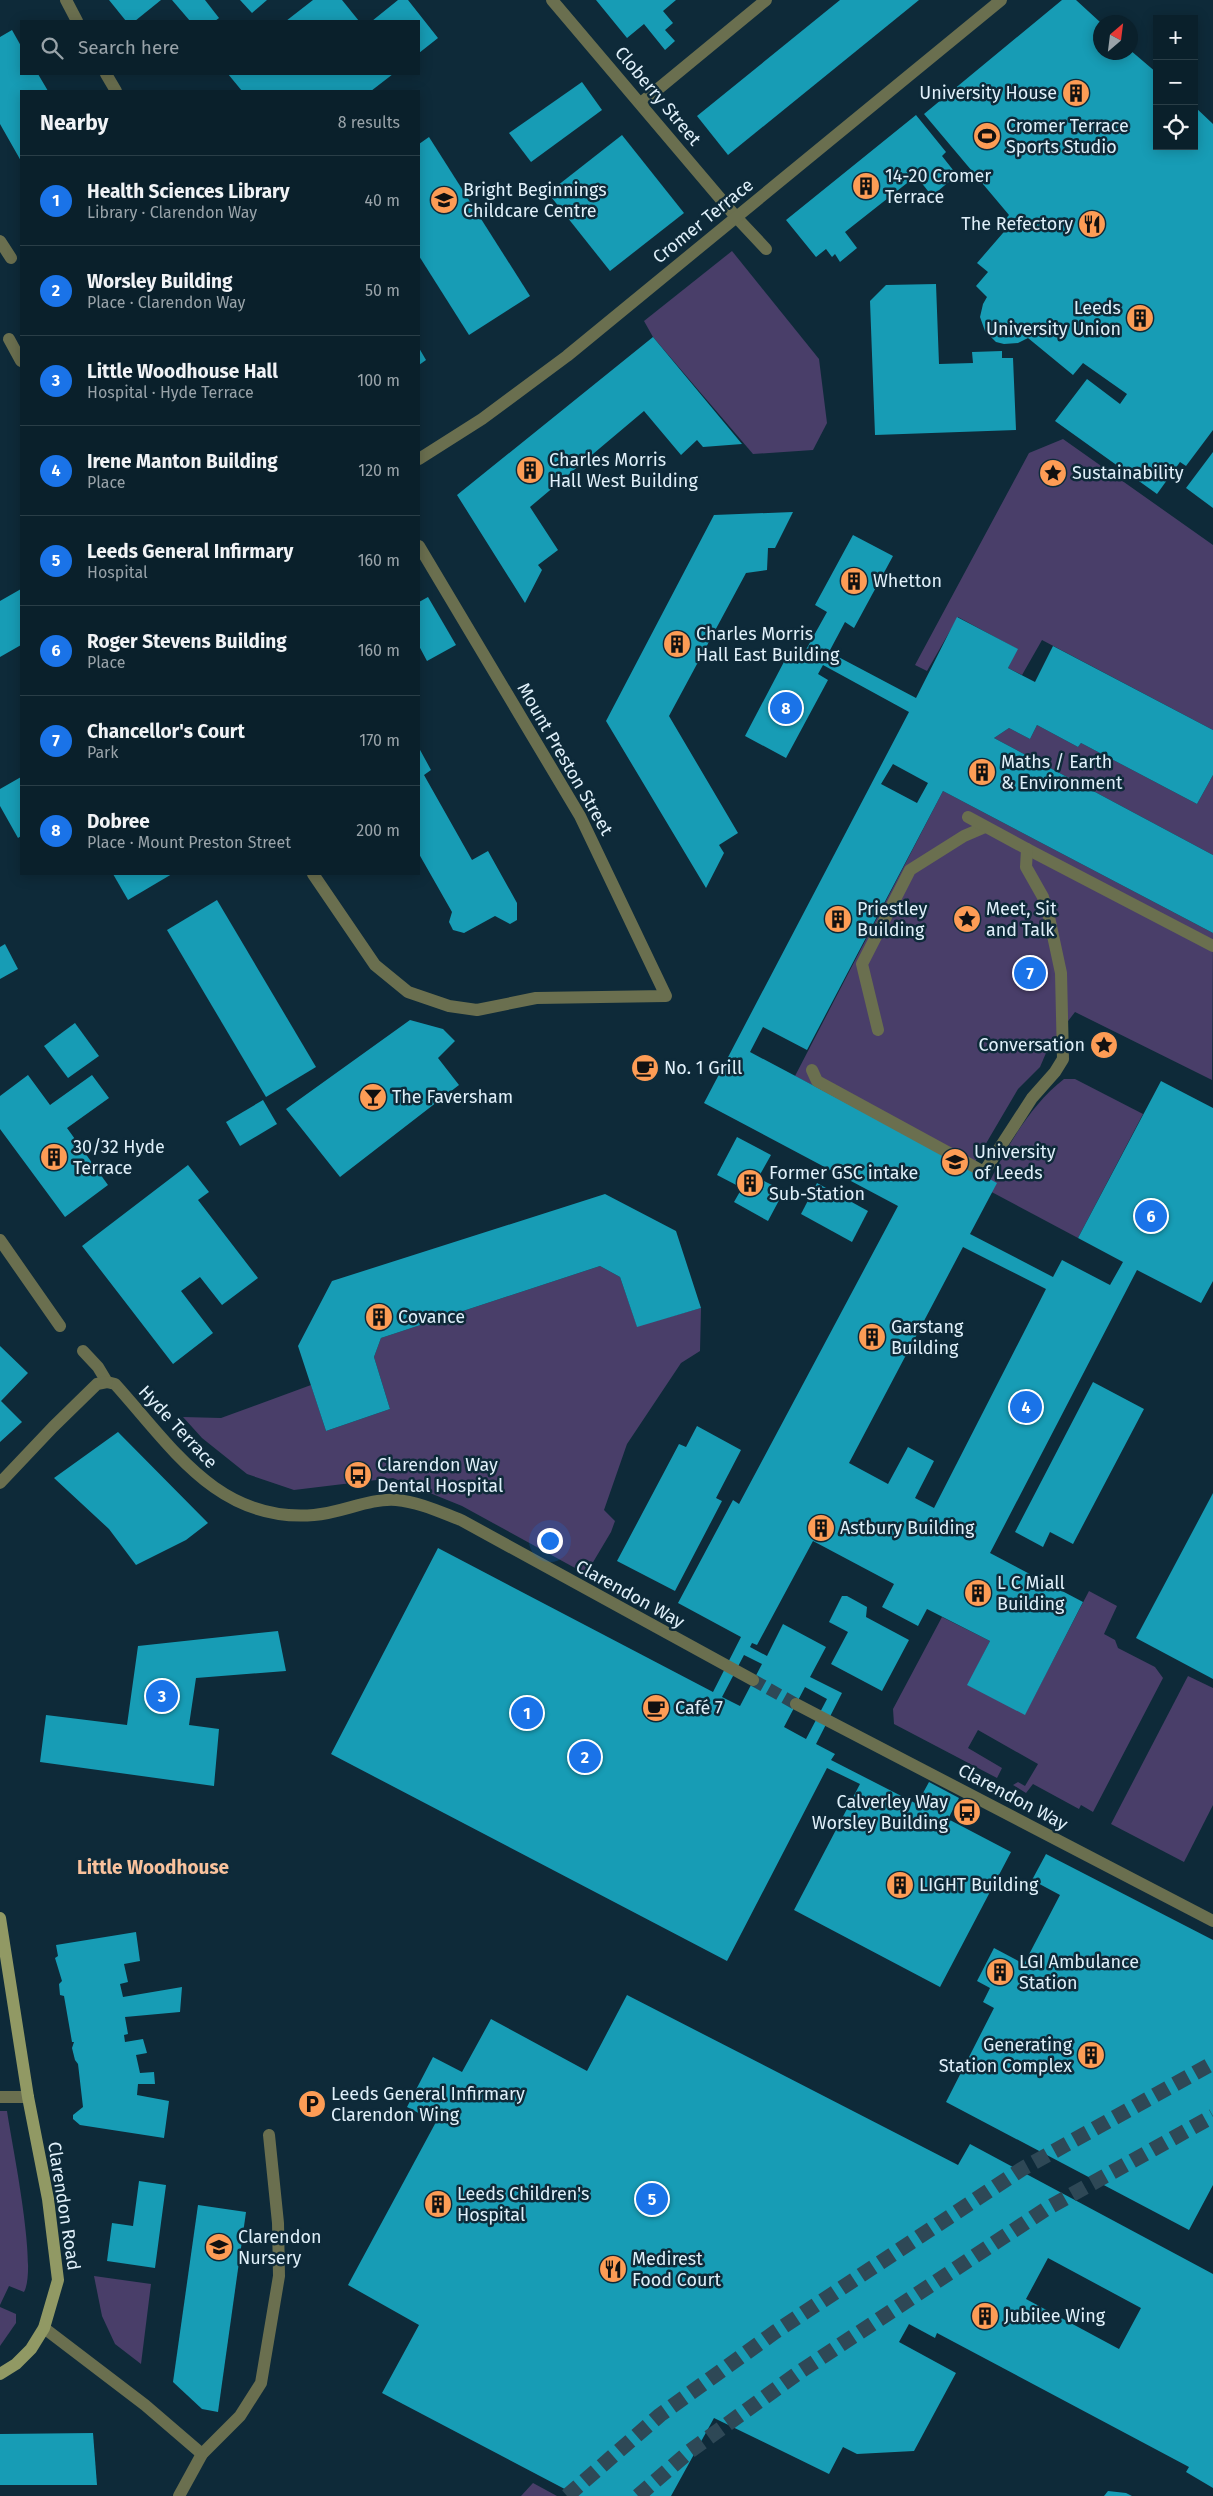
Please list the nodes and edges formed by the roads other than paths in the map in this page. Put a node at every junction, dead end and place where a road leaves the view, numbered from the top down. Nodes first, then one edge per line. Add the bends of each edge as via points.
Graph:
1 (66, 0) edge
2 (552, 0) edge
3 (766, 0) edge
4 (1002, 0) edge
5 (76, 20) edge
6 (107, 75) edge
7 (115, 90) edge
8 (641, 103) junction
9 (736, 216) junction
10 (0, 241) edge
11 (766, 249) dead end
12 (11, 258) dead end
13 (9, 339) dead end
14 (20, 359) edge
15 (420, 458) edge
16 (420, 548) edge
17 (968, 817) dead end
18 (985, 827) junction
19 (1027, 849) junction
20 (313, 875) edge
21 (1213, 946) edge
22 (878, 1030) dead end
23 (812, 1070) dead end
24 (0, 1240) edge
25 (60, 1326) dead end
26 (83, 1351) dead end
27 (107, 1382) junction
28 (0, 1483) edge
29 (350, 1509) joint
30 (754, 1680) tunnel mouth
31 (796, 1704) tunnel mouth
32 (0, 1918) edge
33 (1213, 1922) edge
34 (0, 2097) edge
35 (28, 2097) junction
36 (269, 2135) dead end
37 (44, 2328) junction
38 (0, 2374) edge
39 (202, 2454) junction
40 (179, 2496) edge

1 - 5 street
2 - 8 street, Cloberry Street
3 - 8 street
4 - 9 street, Cromer Terrace
6 - 7 street
8 - 9 street, Cloberry Street
9 - 11 street, Cloberry Street
9 - 15 street, Cromer Terrace via 567,356 482,419
10 - 12 street
13 - 14 street
16 - 20 street, Mount Preston Street via 580,816 666,996 536,998 477,1010 449,1006 408,992 375,964
17 - 18 street
18 - 19 street
18 - 22 street via 964,836 910,870 862,964
19 - 21 street
19 - 23 street via 1026,867 1045,904 1059,964 1064,1053 1058,1068 1032,1098 984,1172 817,1081
24 - 25 street
26 - 27 street, Hyde Terrace
27 - 28 street via 97,1384
27 - 29 street, Hyde Terrace via 115,1384 200,1479 234,1500 266,1512 290,1515
29 - 30 street, Clarendon Way via 395,1500 423,1505 461,1520
31 - 33 street, Clarendon Way
32 - 35 street, Clarendon Road
34 - 35 street
35 - 37 street, Clarendon Road via 48,2199 58,2280
36 - 39 street via 278,2222 279,2276 261,2383 240,2416
37 - 38 street, Clarendon Road via 31,2349
37 - 39 street via 145,2405
39 - 40 street

